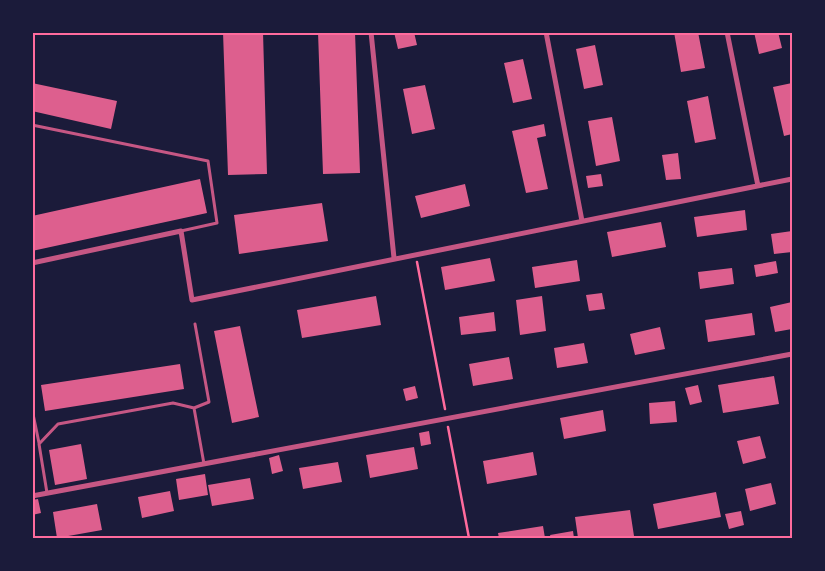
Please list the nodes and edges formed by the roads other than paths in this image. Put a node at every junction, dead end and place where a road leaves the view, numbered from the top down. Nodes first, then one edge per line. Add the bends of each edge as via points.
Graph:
1 (371, 32) edge
2 (546, 32) edge
3 (727, 32) edge
4 (32, 125) edge
5 (792, 179) edge
6 (758, 186) junction
7 (582, 221) junction
8 (181, 231) junction
9 (394, 258) junction
10 (32, 263) edge
11 (195, 324) dead end
12 (792, 354) edge
13 (194, 408) junction
14 (32, 409) edge
15 (39, 444) junction
16 (204, 464) junction
17 (47, 493) junction
18 (32, 496) edge

1 - 9 street
2 - 7 street
3 - 6 street
4 - 8 lane via 208,161 217,223
5 - 6 street
6 - 7 street
7 - 9 street
8 - 9 street via 192,300
8 - 10 street
11 - 13 lane via 209,402
12 - 16 street
13 - 15 lane via 173,402 58,424
13 - 16 lane
14 - 15 lane
15 - 17 lane
16 - 17 street
17 - 18 street

